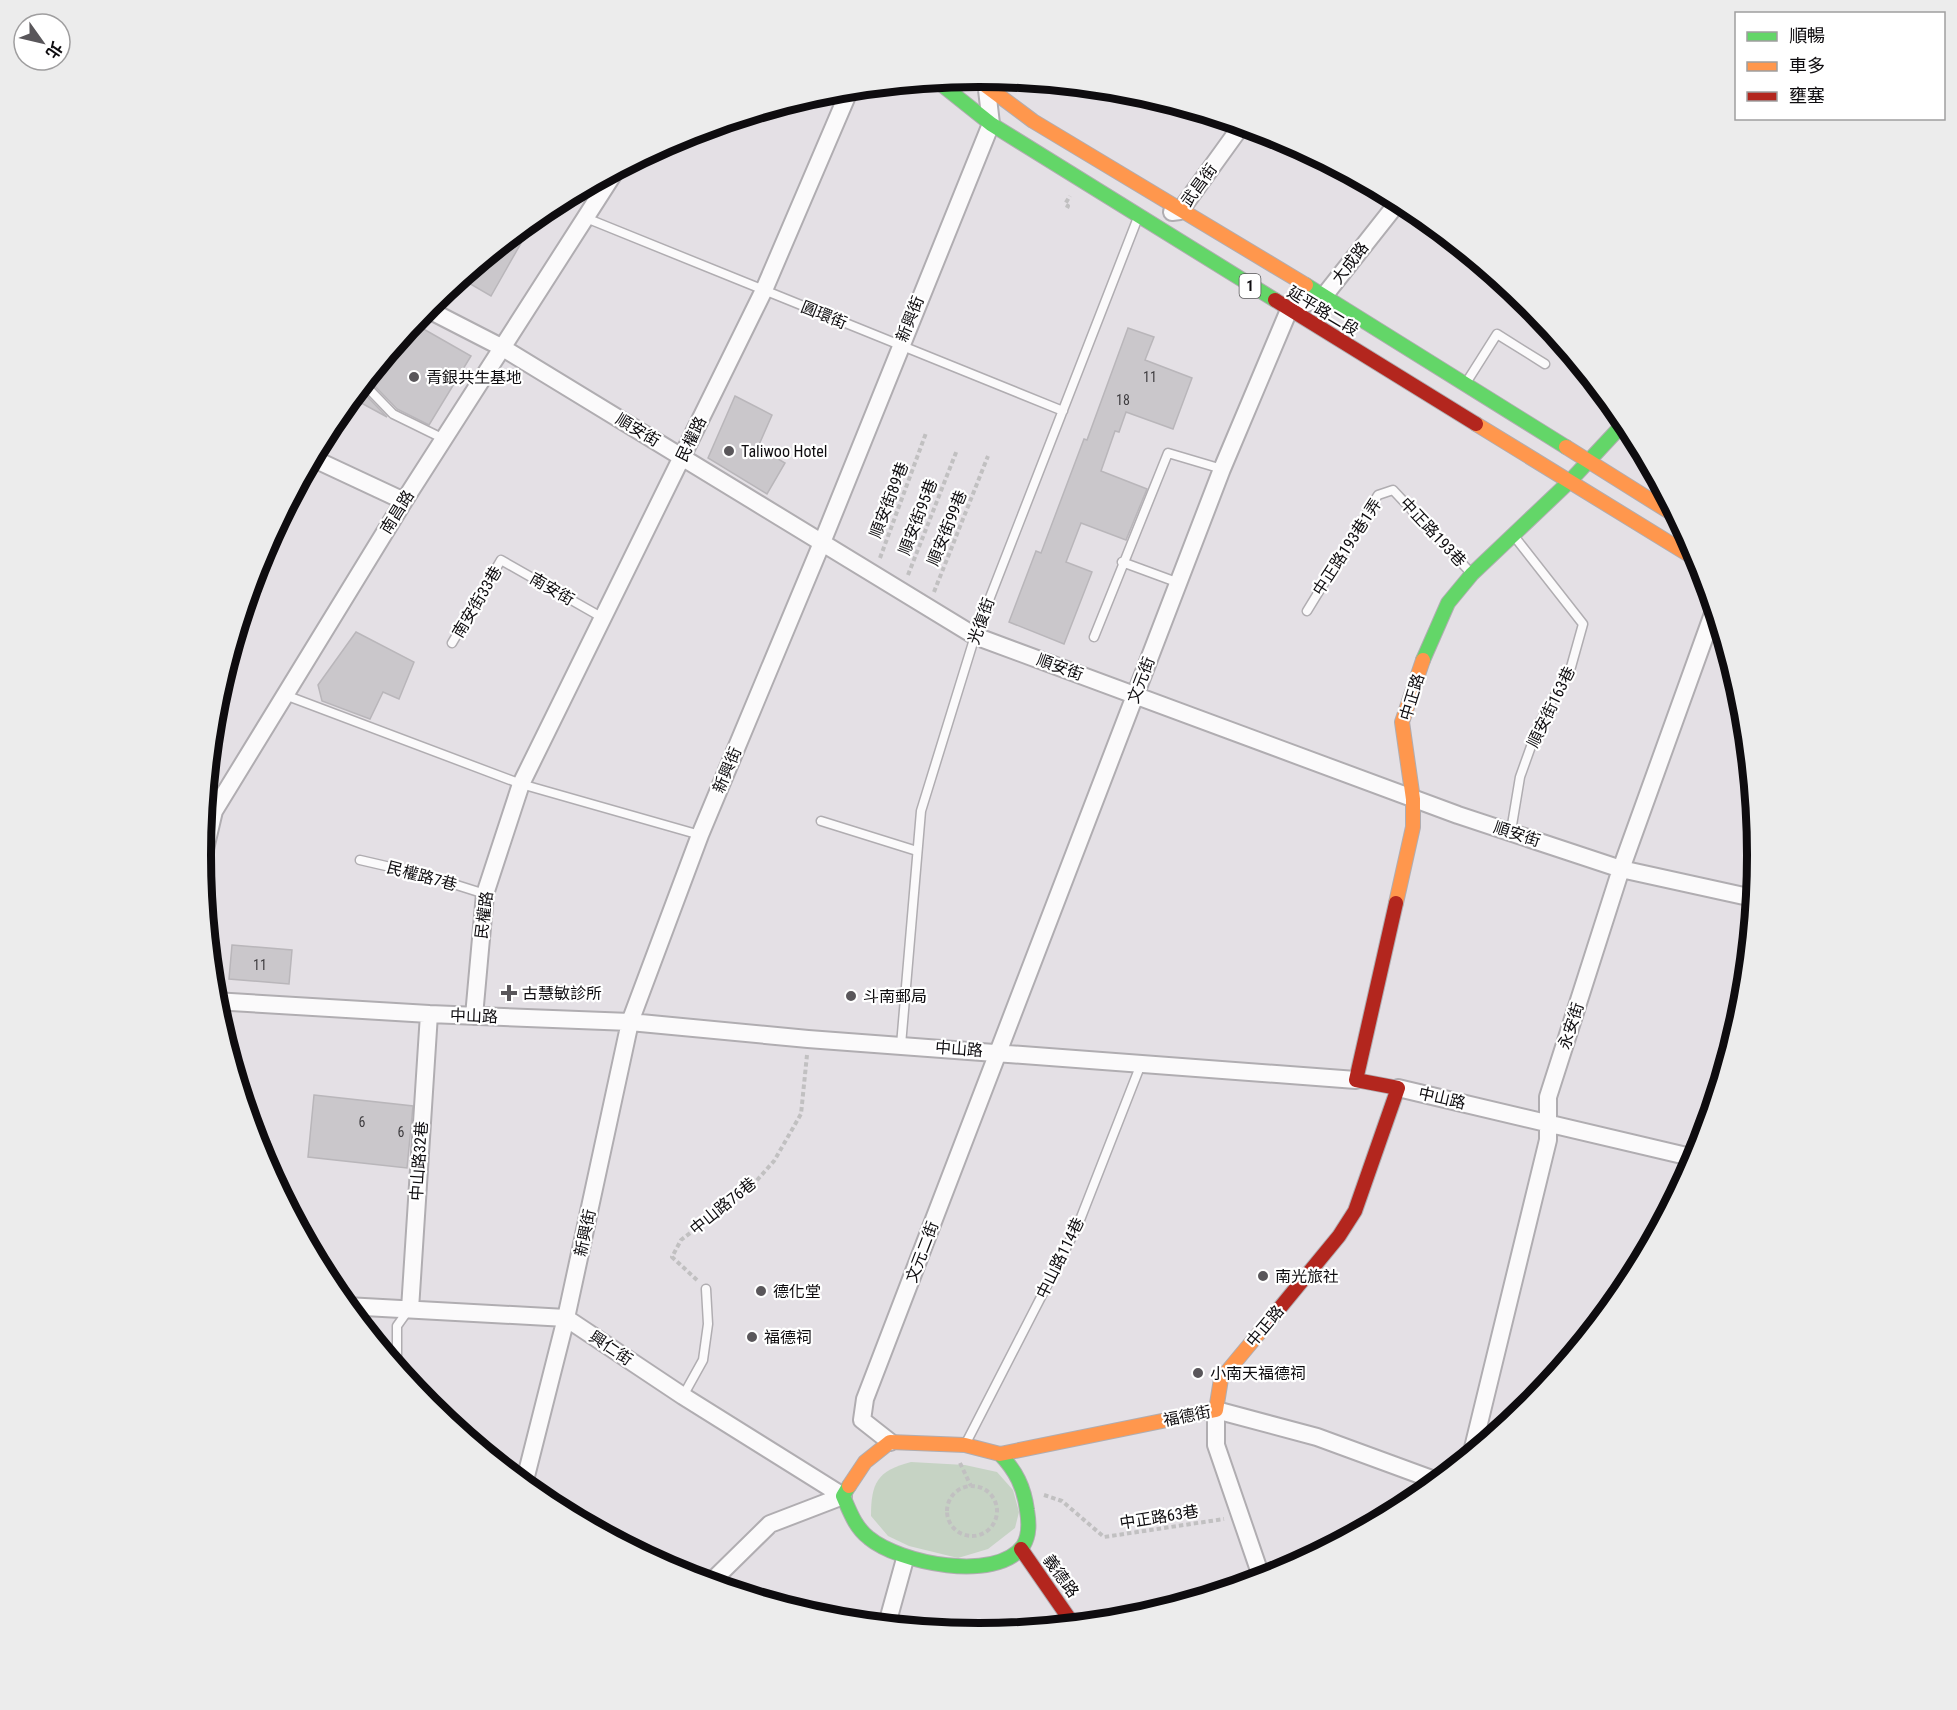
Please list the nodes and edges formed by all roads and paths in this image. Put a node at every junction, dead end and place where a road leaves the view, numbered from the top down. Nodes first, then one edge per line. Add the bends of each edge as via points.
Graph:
1 (983, 87) edge
2 (946, 88) edge
3 (991, 88) edge
4 (846, 99) edge
5 (991, 124) junction
6 (1237, 132) edge
7 (608, 182) edge
8 (1393, 209) edge
9 (1180, 211) junction
10 (1138, 217) junction
11 (586, 218) junction
12 (764, 290) junction
13 (1324, 296) junction
14 (1289, 310) junction
15 (434, 313) edge
16 (900, 345) junction
17 (502, 348) junction
18 (1545, 364) dead end
19 (1464, 386) junction
20 (368, 388) edge
21 (1063, 411) junction
22 (1618, 429) edge
23 (926, 433) dead end
24 (445, 440) junction
25 (957, 450) dead end
26 (988, 456) dead end
27 (683, 457) junction
28 (319, 461) edge
29 (1588, 461) junction
30 (1222, 469) junction
31 (1570, 481) junction
32 (1393, 490) joint
33 (404, 501) junction
34 (1663, 508) edge
35 (1512, 534) junction
36 (821, 545) junction
37 (1684, 551) edge
38 (501, 560) joint
39 (1122, 562) junction
40 (1472, 574) junction
41 (873, 576) junction
42 (1180, 583) junction
43 (901, 592) junction
44 (928, 609) junction
45 (1307, 611) dead end
46 (603, 618) junction
47 (1710, 622) edge
48 (975, 636) junction
49 (1094, 637) dead end
50 (452, 644) dead end
51 (285, 695) junction
52 (1135, 695) junction
53 (521, 784) junction
54 (1413, 799) junction
55 (212, 804) edge
56 (214, 811) junction
57 (212, 821) edge
58 (821, 821) dead end
59 (1511, 831) junction
60 (700, 836) junction
61 (917, 851) junction
62 (360, 860) dead end
63 (1622, 869) junction
64 (484, 894) junction
65 (1745, 896) edge
66 (224, 1001) edge
67 (429, 1014) junction
68 (474, 1016) junction
69 (630, 1022) junction
70 (808, 1039) junction
71 (901, 1045) junction
72 (999, 1052) junction
73 (1141, 1064) junction
74 (1356, 1080) junction
75 (1398, 1088) junction
76 (1548, 1124) junction
77 (1685, 1156) edge
78 (706, 1289) joint
79 (357, 1307) edge
80 (410, 1309) junction
81 (566, 1318) junction
82 (397, 1356) edge
83 (683, 1396) junction
84 (1216, 1410) junction
85 (1475, 1440) edge
86 (890, 1442) junction
87 (965, 1445) junction
88 (1000, 1454) junction
89 (526, 1475) edge
90 (1428, 1478) edge
91 (1025, 1488) junction
92 (843, 1496) junction
93 (1240, 1516) junction
94 (994, 1524) joint
95 (1021, 1549) junction
96 (905, 1559) junction
97 (1259, 1570) edge
98 (717, 1576) edge
99 (889, 1617) edge
100 (1068, 1617) edge

1 - 5 street
2 - 5 main road, 延平路二段 / 1
3 - 9 main road, 延平路二段 / 1 via 1033,121
4 - 12 street, 民權路
5 - 10 main road, 延平路二段 / 1
5 - 16 street, 新興街
6 - 9 street, 武昌街
7 - 11 street, 南昌路
8 - 13 street, 大成路
9 - 10 street, 武昌街
9 - 13 main road, 延平路二段 / 1
10 - 14 main road, 延平路二段 / 1
10 - 21 lane, 光復街
11 - 12 lane, 圓環街
11 - 17 street, 南昌路
12 - 16 lane, 圓環街
12 - 27 street, 民權路
13 - 14 street, 大成路
13 - 19 main road, 延平路二段 / 1
14 - 30 street, 文元街
14 - 31 main road, 延平路二段 / 1
15 - 17 street, 順安街
16 - 21 lane, 圓環街
16 - 36 street, 新興街
17 - 24 street, 南昌路
17 - 27 street, 順安街
18 - 19 lane via 1497,334
19 - 29 main road, 延平路二段 / 1
20 - 24 lane via 393,414
21 - 48 lane, 光復街
22 - 29 main road, 中正路
23 - 41 path, 順安街89巷
24 - 33 street, 南昌路
25 - 43 path, 順安街95巷
26 - 44 path, 順安街99巷
27 - 36 street, 順安街
27 - 46 street, 民權路
28 - 33 street
29 - 31 main road, 中正路
29 - 34 main road, 延平路二段 / 1
30 - 39 lane via 1168,453
30 - 42 street, 文元街
31 - 35 main road, 中正路
31 - 37 main road, 延平路二段 / 1
32 - 40 lane, 中正路193巷
32 - 45 lane, 中正路193巷1弄 via 1378,495
33 - 51 street, 南昌路
35 - 40 main road, 中正路
35 - 59 lane, 順安街163巷 via 1583,624 1571,667 1539,724 1520,777
36 - 41 street, 順安街
36 - 60 street, 新興街
38 - 46 lane, 南安街
38 - 50 lane, 南安街33巷
39 - 42 lane
39 - 49 lane
40 - 54 main road, 中正路 via 1448,603 1402,722
41 - 43 street, 順安街
42 - 52 street, 文元街
43 - 44 street, 順安街
44 - 48 street, 順安街
46 - 53 street, 民權路
47 - 63 street, 永安街
48 - 52 street, 順安街
48 - 61 lane, 光復街 via 921,810
51 - 53 lane
51 - 56 street, 南昌路
52 - 54 street, 順安街
52 - 72 street, 文元街
53 - 60 lane
53 - 64 street, 民權路
54 - 59 street, 順安街
54 - 74 main road, 中正路 via 1413,827
55 - 56 street
56 - 57 street, 南昌路
58 - 61 lane
59 - 63 street, 順安街
60 - 69 street, 新興街
61 - 71 lane, 光復街
62 - 64 lane, 民權路7巷
63 - 65 street, 順安街
63 - 76 street, 永安街 via 1548,1097
64 - 68 street, 民權路
66 - 67 street, 中山路
67 - 68 street, 中山路
67 - 80 street, 中山路32巷
68 - 69 street, 中山路
69 - 70 street, 中山路
69 - 81 street, 新興街
70 - 71 street, 中山路
70 - 78 path, 中山路76巷 via 801,1114 774,1161 751,1187 681,1240 672,1257
71 - 72 street, 中山路
72 - 73 street, 中山路
72 - 86 street, 文元二街 via 865,1400 862,1420
73 - 74 street, 中山路
73 - 87 lane, 中山路114巷 via 1078,1225
74 - 75 main road, 中山路
75 - 76 street, 中山路
75 - 84 main road, 中正路 via 1354,1211 1339,1236 1221,1379
76 - 77 street, 中山路
76 - 85 street, 永安街 via 1548,1140
78 - 83 lane via 708,1324 703,1360
79 - 80 street
80 - 81 street
80 - 82 lane via 397,1326
81 - 83 street, 興仁街
81 - 89 street, 新興街
83 - 92 street, 興仁街
84 - 88 main road, 福德街
84 - 90 street, 福德街 via 1317,1437
84 - 93 street, 中正路 via 1216,1445
86 - 87 main road, 福德街
86 - 92 main road via 865,1462
87 - 88 main road, 福德街
88 - 91 main road
91 - 93 path, 中正路63巷 via 1062,1501 1104,1537
91 - 95 main road via 1029,1522
92 - 96 main road via 856,1526
92 - 98 street via 771,1524
93 - 97 street, 中正路
94 - 94 path via 996,1502 984,1489 964,1487 951,1497 949,1522 962,1534 979,1535
95 - 96 main road via 1000,1560 959,1567
95 - 100 main road, 義德路
96 - 99 street

